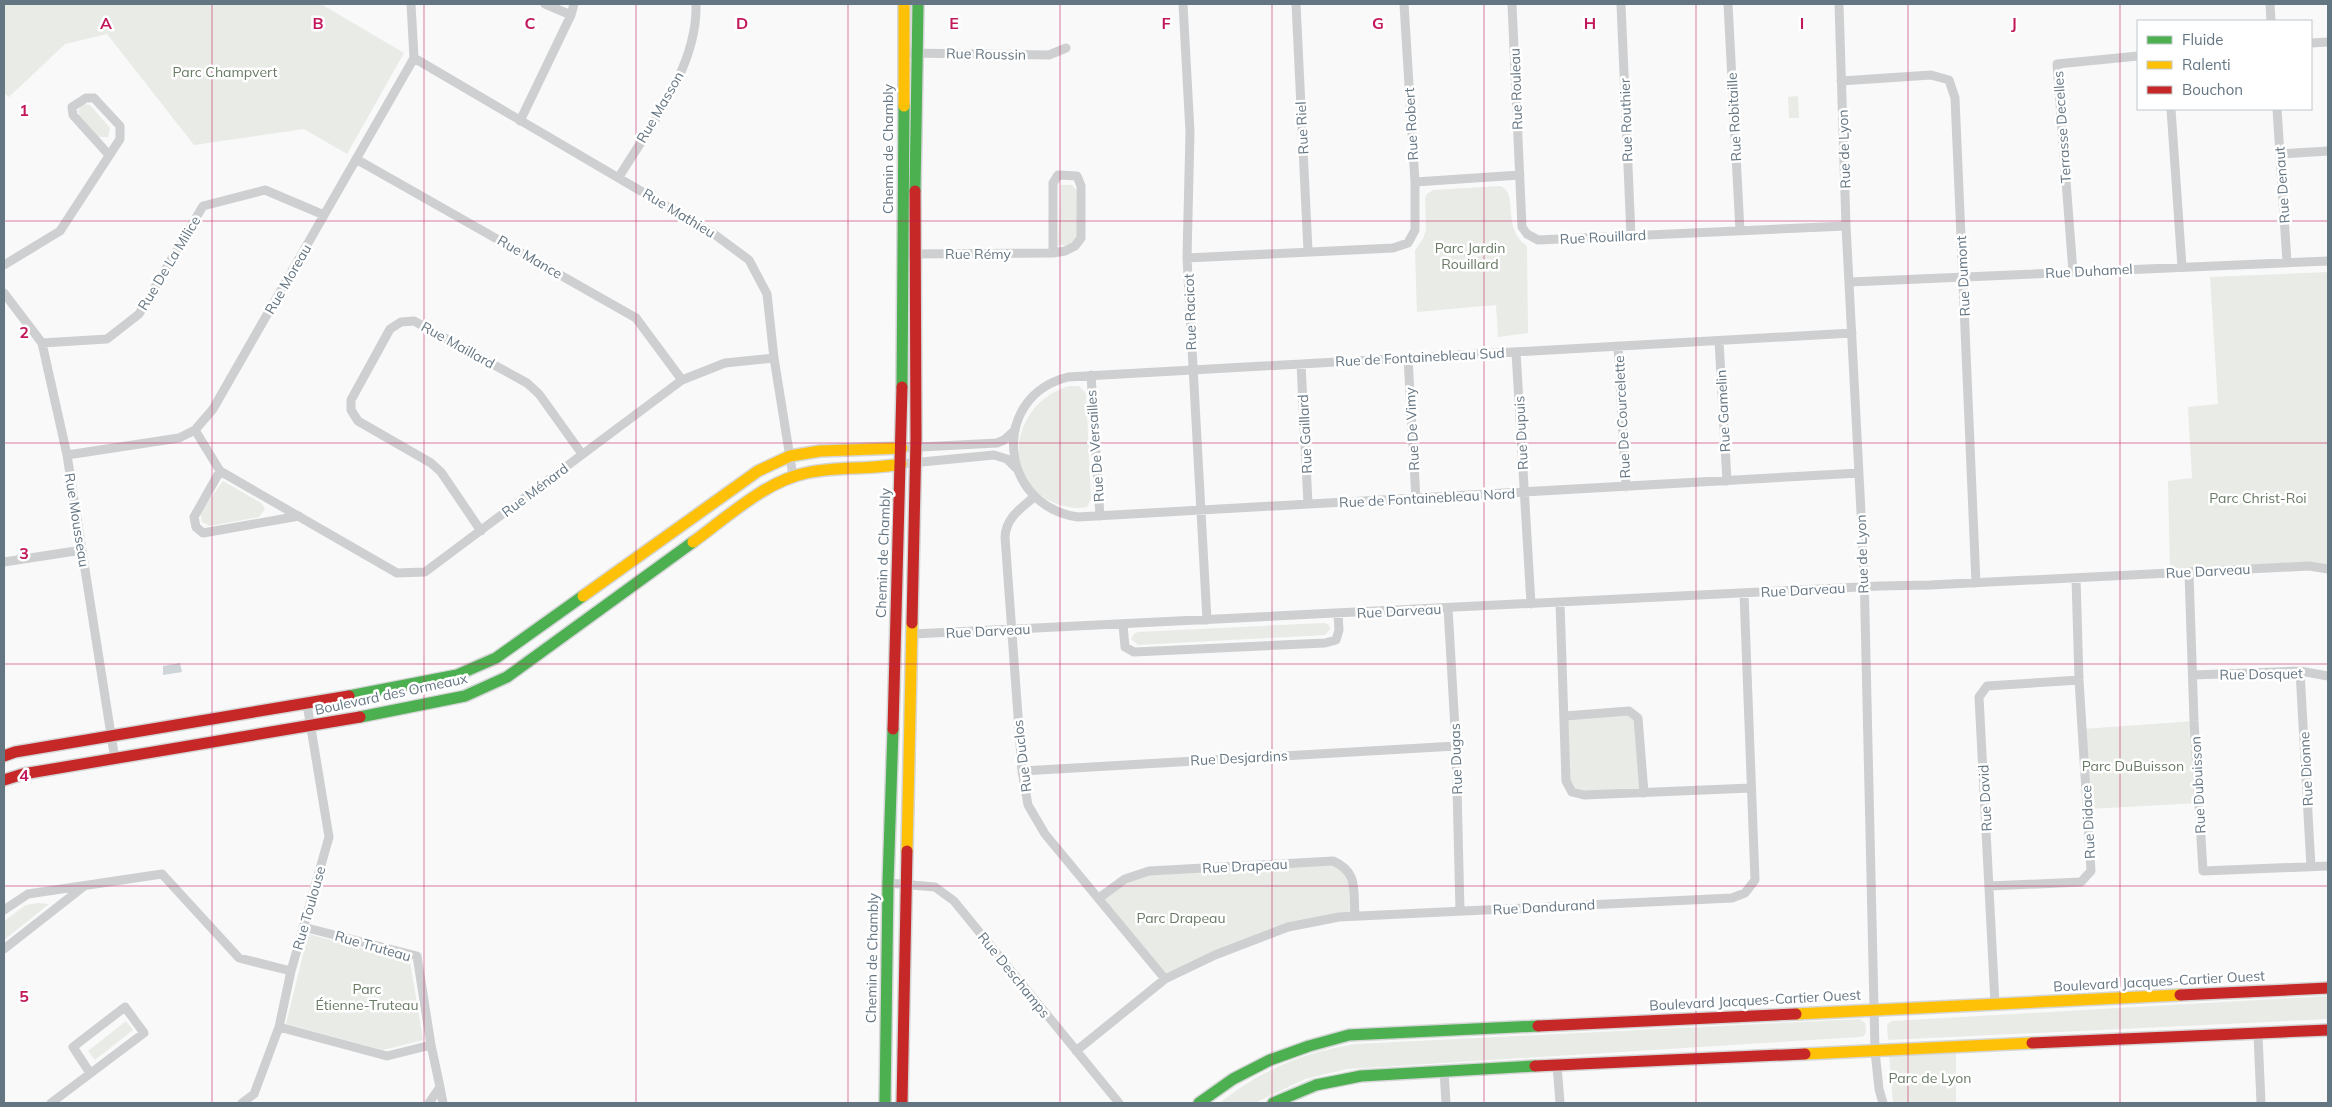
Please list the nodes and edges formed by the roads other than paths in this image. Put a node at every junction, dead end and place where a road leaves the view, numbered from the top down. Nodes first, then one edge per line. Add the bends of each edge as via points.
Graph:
1 (411, 4) edge
2 (545, 4) edge
3 (574, 4) edge
4 (696, 4) edge
5 (904, 4) edge
6 (918, 4) edge
7 (1183, 4) edge
8 (1296, 4) edge
9 (1404, 4) edge
10 (1512, 4) edge
11 (1621, 4) edge
12 (1728, 4) edge
13 (1839, 4) edge
14 (2270, 4) edge
15 (571, 15) junction
16 (2271, 20) edge
17 (2328, 42) edge
18 (2312, 43) edge
19 (1066, 48) dead end
20 (904, 53) junction
21 (918, 53) junction
22 (2137, 56) edge
23 (414, 58) junction
24 (1841, 80) junction
25 (2171, 110) edge
26 (2277, 110) edge
27 (520, 121) junction
28 (2328, 151) edge
29 (2280, 154) junction
30 (109, 155) junction
31 (356, 159) junction
32 (1520, 175) junction
33 (619, 177) junction
34 (1415, 182) junction
35 (324, 215) junction
36 (1846, 226) junction
37 (1740, 231) junction
38 (1631, 236) junction
39 (1308, 251) junction
40 (908, 254) junction
41 (1053, 254) junction
42 (1188, 258) junction
43 (2328, 261) edge
44 (2287, 262) junction
45 (4, 265) edge
46 (2182, 267) junction
47 (2073, 272) junction
48 (1962, 278) junction
49 (1850, 282) junction
50 (4, 293) edge
51 (1852, 333) junction
52 (1719, 341) junction
53 (42, 343) junction
54 (1618, 346) junction
55 (1516, 352) junction
56 (774, 358) junction
57 (1408, 358) junction
58 (1301, 364) junction
59 (1193, 370) junction
60 (1091, 375) junction
61 (682, 380) junction
62 (195, 430) junction
63 (1015, 430) junction
64 (902, 448) junction
65 (916, 448) junction
66 (582, 454) junction
67 (67, 455) junction
68 (790, 456) junction
69 (915, 462) junction
70 (901, 464) junction
71 (1016, 469) junction
72 (220, 471) junction
73 (1859, 473) junction
74 (793, 476) junction
75 (1727, 481) junction
76 (1626, 487) junction
77 (1524, 492) junction
78 (1034, 497) junction
79 (1416, 499) junction
80 (1308, 504) junction
81 (1200, 510) junction
82 (299, 516) junction
83 (1100, 516) junction
84 (481, 530) junction
85 (82, 550) junction
86 (4, 562) edge
87 (2328, 568) edge
88 (2189, 573) junction
89 (2076, 578) junction
90 (1976, 583) junction
91 (1864, 587) junction
92 (1744, 593) junction
93 (1560, 603) junction
94 (1531, 604) junction
95 (1448, 608) junction
96 (1338, 614) junction
97 (1207, 620) junction
98 (1123, 624) junction
99 (1011, 630) junction
100 (913, 634) junction
101 (2300, 671) junction
102 (2193, 675) junction
103 (2328, 676) edge
104 (2079, 680) junction
105 (307, 704) junction
106 (1564, 716) junction
107 (312, 726) junction
108 (111, 736) junction
109 (1456, 746) junction
110 (4, 756) edge
111 (115, 760) junction
112 (1022, 770) junction
113 (4, 780) edge
114 (1751, 788) junction
115 (1644, 793) junction
116 (2328, 866) edge
117 (2312, 867) junction
118 (888, 883) junction
119 (906, 884) junction
120 (85, 885) junction
121 (1989, 886) junction
122 (1099, 898) junction
123 (4, 910) edge
124 (1460, 911) junction
125 (1355, 916) junction
126 (304, 927) junction
127 (4, 949) edge
128 (291, 971) junction
129 (1165, 979) junction
130 (2328, 988) edge
131 (1995, 1004) junction
132 (1875, 1009) junction
133 (279, 1027) junction
134 (2328, 1030) edge
135 (2258, 1034) junction
136 (431, 1045) junction
137 (1076, 1051) junction
138 (1875, 1051) junction
139 (1557, 1064) junction
140 (1444, 1071) junction
141 (90, 1072) junction
142 (440, 1087) junction
143 (254, 1094) junction
144 (51, 1103) edge
145 (242, 1103) edge
146 (257, 1103) edge
147 (429, 1103) edge
148 (443, 1103) edge
149 (885, 1103) edge
150 (902, 1103) edge
151 (1119, 1103) edge
152 (1199, 1103) edge
153 (1273, 1103) edge
154 (1446, 1103) edge
155 (1560, 1103) edge
156 (1883, 1103) edge
157 (2261, 1103) edge

1 - 23 street
2 - 15 street
3 - 15 street
4 - 33 street, Rue Masson via 696,19 681,74
5 - 20 main road, Chemin de Chambly
6 - 21 main road, Chemin de Chambly
7 - 42 street, Rue Racicot via 1190,132
8 - 39 street, Rue Riel
9 - 34 street, Rue Robert
10 - 32 street, Rue Rouleau
11 - 38 street, Rue Routhier
12 - 37 street, Rue Robitaille
13 - 24 street, Rue de Lyon
14 - 16 street
15 - 27 street
17 - 18 street
19 - 21 street, Rue Roussin via 1049,55
20 - 21 street, Rue Roussin
20 - 40 main road, Chemin de Chambly
21 - 40 main road, Chemin de Chambly
22 - 47 street, Terrasse Decelles via 2057,64
23 - 27 street, Rue Mathieu
23 - 31 street, Rue Moreau
24 - 36 street, Rue de Lyon
24 - 48 street, Rue Dumont via 1931,75 1949,80 1955,98
25 - 46 street
26 - 29 street, Rue Denaut
27 - 33 street, Rue Mathieu
28 - 29 street
29 - 44 street, Rue Denaut
30 - 30 street via 120,139 120,126 94,98 86,98 72,107 73,116
30 - 45 street via 60,231
31 - 35 street, Rue Moreau
31 - 61 street, Rue Mance via 636,318
32 - 34 street
32 - 38 street, Rue Rouillard via 1522,227 1532,239
33 - 56 street, Rue Mathieu via 714,234 749,260 767,294
34 - 39 street, Rue Robert via 1415,230 1408,243 1393,248
35 - 53 street, Rue De La Milice via 265,190 203,206 139,314 107,339
35 - 62 street, Rue Moreau via 213,409
36 - 37 street, Rue Rouillard
36 - 49 street, Rue de Lyon
37 - 38 street, Rue Rouillard
39 - 42 street
40 - 41 street, Rue Rémy
40 - 64 main road, Chemin de Chambly
40 - 65 main road, Chemin de Chambly
41 - 41 street, Rue Rémy via 1070,249 1081,238 1081,186 1077,176 1058,176 1053,183
42 - 59 street, Rue Racicot
43 - 44 street, Rue Duhamel
44 - 46 street, Rue Duhamel
46 - 47 street, Rue Duhamel
47 - 48 street, Rue Duhamel
48 - 49 street, Rue Duhamel
48 - 90 street, Rue Dumont
49 - 51 street, Rue de Lyon
50 - 53 street, Rue Mousseau
51 - 52 street, Rue de Fontainebleau Sud
51 - 73 street, Rue de Lyon
52 - 54 street, Rue de Fontainebleau Sud
52 - 75 street, Rue Gamelin
53 - 67 street, Rue Mousseau
54 - 55 street, Rue de Fontainebleau Sud
54 - 76 street, Rue De Courcelette
55 - 57 street, Rue de Fontainebleau Sud
55 - 77 street, Rue Dupuis
56 - 61 street, Rue Ménard via 725,363
56 - 68 street, Rue Mathieu
57 - 58 street, Rue de Fontainebleau Sud
57 - 79 street, Rue De Vimy
58 - 59 street, Rue de Fontainebleau Sud
58 - 80 street, Rue Gaillard
59 - 60 street, Rue de Fontainebleau Sud
59 - 81 street, Rue Racicot
60 - 63 street, Rue de Fontainebleau Sud via 1060,379 1042,389 1022,410
60 - 83 street, Rue De Versailles
61 - 66 street, Rue Ménard
62 - 67 street, Rue Moreau via 179,438
62 - 72 street, Rue Ménard
63 - 65 street via 997,443
63 - 71 street
64 - 65 street
64 - 68 main road, Boulevard des Ormeaux via 820,451
64 - 70 main road, Chemin de Chambly
65 - 69 main road, Chemin de Chambly
66 - 84 street, Rue Ménard
66 - 84 street, Rue Maillard via 528,383 414,321 401,322 390,329 351,400 351,410 358,421 441,472
67 - 85 street, Rue Mousseau
68 - 74 street, Rue Mathieu
68 - 105 main road, Boulevard des Ormeaux via 758,471 496,658 457,675
69 - 70 street
69 - 71 street via 994,455 1007,459
69 - 100 main road, Chemin de Chambly
70 - 74 main road, Boulevard des Ormeaux via 883,468 824,470
70 - 118 main road, Chemin de Chambly
71 - 78 street, Rue de Fontainebleau Nord
72 - 82 street, Rue Ménard
72 - 82 street via 194,517 196,527 203,533
73 - 75 street, Rue de Fontainebleau Nord
73 - 91 street, Rue de Lyon
74 - 107 main road, Boulevard des Ormeaux via 759,494 507,676 465,696
75 - 76 street, Rue de Fontainebleau Nord
76 - 77 street, Rue de Fontainebleau Nord
77 - 79 street, Rue de Fontainebleau Nord
77 - 94 street, Rue Dupuis
78 - 83 street, Rue de Fontainebleau Nord via 1061,513
78 - 99 street, Rue Duclos via 1011,517 1005,533
79 - 80 street, Rue de Fontainebleau Nord
80 - 81 street, Rue de Fontainebleau Nord
81 - 83 street, Rue de Fontainebleau Nord
81 - 97 street, Rue Racicot
82 - 84 street, Rue Ménard via 397,573 404,574 425,572
85 - 86 street
85 - 108 street, Rue Mousseau
87 - 88 street, Rue Darveau via 2309,566
88 - 89 street, Rue Darveau
88 - 102 street, Rue Dubuisson
89 - 90 street, Rue Darveau
89 - 104 street, Rue Didace
90 - 91 street, Rue Darveau
91 - 92 street, Rue Darveau
91 - 132 street, Rue de Lyon
92 - 93 street, Rue Darveau
92 - 114 street, Rue Dandurand
93 - 94 street, Rue Darveau
93 - 106 street
94 - 95 street, Rue Darveau
95 - 96 street, Rue Darveau
95 - 109 street, Rue Dugas
96 - 97 street, Rue Darveau
96 - 98 street, Rue Darveau via 1338,636 1330,643 1134,652 1125,648
97 - 98 street, Rue Darveau
98 - 99 street, Rue Darveau
99 - 100 street, Rue Darveau
99 - 112 street, Rue Duclos
100 - 119 main road, Chemin de Chambly
101 - 102 street, Rue Dosquet
101 - 103 street, Rue Dosquet
101 - 117 street, Rue Dionne
102 - 117 street, Rue Dubuisson via 2203,871
104 - 121 street, Rue David via 1987,686 1980,696
104 - 121 street, Rue Didace via 2091,870 2081,882
105 - 107 street, Rue Toulouse
105 - 108 main road, Boulevard des Ormeaux
106 - 115 street via 1566,781 1572,792 1584,795
106 - 115 street via 1629,711 1638,718
107 - 111 main road, Boulevard des Ormeaux
107 - 126 street, Rue Toulouse via 329,838
108 - 110 main road, Boulevard des Ormeaux
108 - 111 street, Rue Mousseau
109 - 112 street, Rue Desjardins
109 - 124 street, Rue Dugas
111 - 113 main road, Boulevard des Ormeaux via 23,774
112 - 122 street, Rue Duclos via 1028,805 1045,834
114 - 115 street
114 - 124 street, Rue Dandurand via 1754,880 1745,893 1732,898
116 - 117 street, Rue Dubuisson
118 - 119 street, Rue Deschamps
118 - 149 main road, Chemin de Chambly
119 - 137 street, Rue Deschamps via 935,887 954,901
119 - 150 main road, Chemin de Chambly
120 - 123 street via 28,894
120 - 127 street
120 - 128 street via 162,874 239,958
121 - 131 street, Rue David
122 - 125 street, Rue Drapeau via 1125,879 1149,871 1333,861 1346,866 1352,877
122 - 129 street, Rue Duclos
124 - 125 street, Rue Dandurand
125 - 129 street, Rue Dandurand via 1288,927 1215,955
126 - 128 street, Rue Toulouse
126 - 136 street, Rue Truteau via 417,956
128 - 133 street, Rue Toulouse
129 - 137 street, Rue Dandurand
130 - 131 main road, Boulevard Jacques-Cartier Ouest
131 - 132 main road, Boulevard Jacques-Cartier Ouest
132 - 138 street, Rue de Lyon
132 - 152 main road, Boulevard Jacques-Cartier Ouest via 1349,1035 1307,1045 1263,1062 1217,1088
133 - 136 street via 387,1056
133 - 143 street, Rue Toulouse
134 - 135 main road
135 - 138 main road
135 - 157 street
136 - 142 street, Rue Truteau
137 - 151 street, Rue Deschamps
138 - 139 main road
138 - 156 street, Rue de Lyon
139 - 140 main road
139 - 155 street
140 - 153 main road via 1361,1076 1316,1085
140 - 154 street
141 - 141 street via 144,1033 125,1006 73,1048
141 - 144 street
142 - 147 street
142 - 148 street, Rue Truteau
143 - 145 street
143 - 146 street

